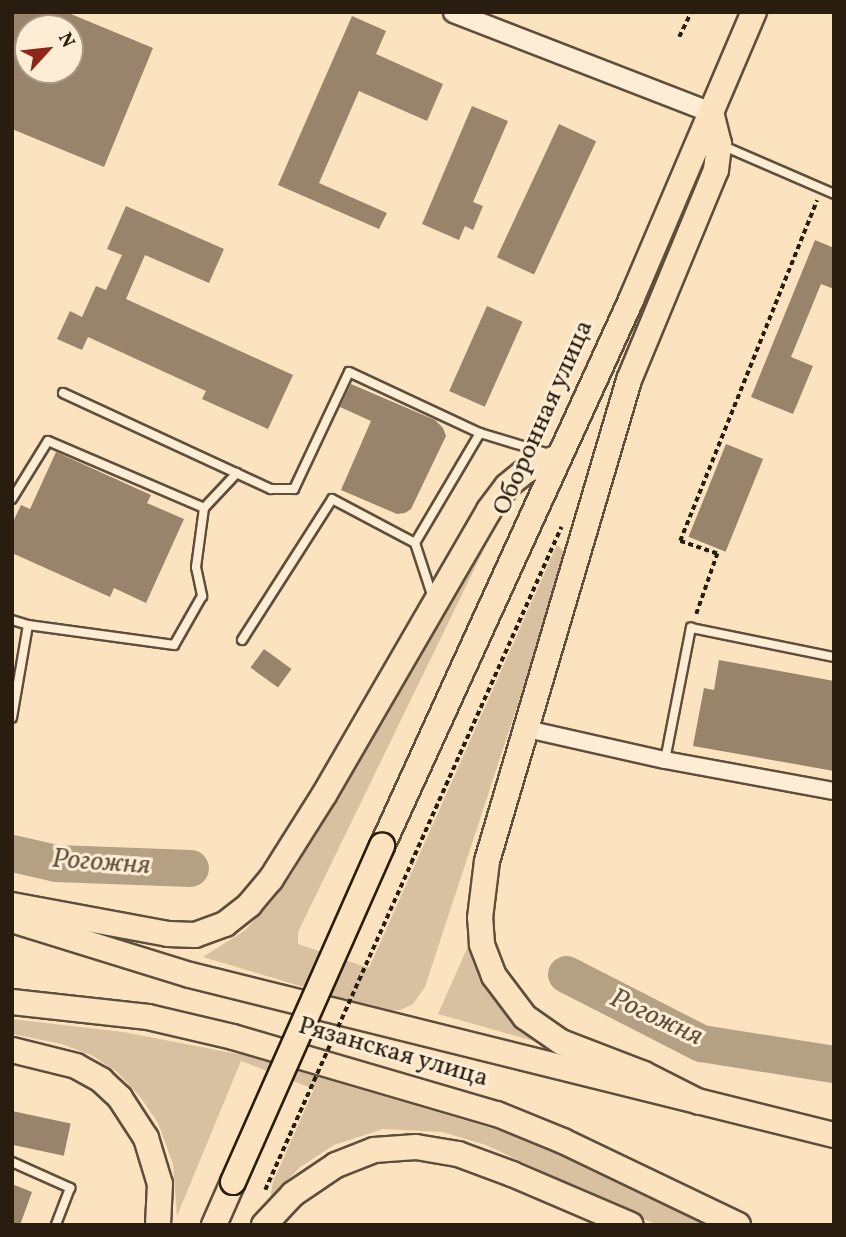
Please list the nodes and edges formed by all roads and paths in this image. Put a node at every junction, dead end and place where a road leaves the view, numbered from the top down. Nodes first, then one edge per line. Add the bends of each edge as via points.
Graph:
1 (453, 12) edge
2 (691, 12) edge
3 (754, 12) edge
4 (679, 37) dead end
5 (711, 111) junction
6 (710, 140) junction
7 (822, 189) junction
8 (834, 194) edge
9 (631, 300) junction
10 (629, 380) junction
11 (63, 393) dead end
12 (571, 432) junction
13 (480, 433) junction
14 (558, 457) junction
15 (237, 473) junction
16 (12, 499) edge
17 (204, 508) junction
18 (563, 521) dead end
19 (415, 542) junction
20 (434, 602) junction
21 (12, 620) edge
22 (28, 625) junction
23 (691, 628) junction
24 (242, 640) dead end
25 (834, 657) edge
26 (12, 718) edge
27 (527, 729) junction
28 (665, 760) junction
29 (834, 790) edge
30 (12, 905) edge
31 (12, 920) edge
32 (12, 1002) edge
33 (12, 1050) edge
34 (699, 1102) junction
35 (834, 1135) edge
36 (12, 1162) edge
37 (265, 1190) dead end
38 (56, 1225) edge
39 (158, 1225) edge
40 (214, 1225) edge
41 (264, 1225) edge
42 (631, 1225) edge
43 (738, 1225) edge

1 - 5 street
2 - 4 path
3 - 5 main road, Оборонная улица
5 - 6 main road, Оборонная улица
6 - 7 lane
6 - 9 main road, Оборонная улица
6 - 10 main road via 716,170
7 - 8 lane
7 - 23 path via 680,541 717,554
9 - 10 main road
9 - 12 main road, Оборонная улица
10 - 12 main road
10 - 27 main road
11 - 15 lane
12 - 14 main road, Оборонная улица
13 - 14 lane
13 - 15 lane via 349,372 294,489 271,489
13 - 19 lane
14 - 20 main road via 527,470 507,486
14 - 40 main road, Оборонная улица, bridge
15 - 17 lane
16 - 17 lane via 48,441
17 - 22 lane via 196,567 202,596 174,645
18 - 37 path, bridge
19 - 20 lane
19 - 24 lane via 332,499
20 - 30 main road via 271,879 225,924 195,935 168,934
21 - 22 lane
22 - 26 lane
23 - 25 lane
23 - 28 lane
27 - 28 street
27 - 34 main road via 487,861 482,944 494,976 512,1004 542,1031
28 - 29 street
31 - 34 main road, Рязанская улица via 190,975
32 - 43 main road, Рязанская улица via 148,1017 497,1114
33 - 39 main road via 76,1066 120,1098 146,1138 160,1185
34 - 35 main road
36 - 38 lane via 70,1188
41 - 42 main road via 293,1194 336,1165 374,1150 416,1147 458,1154

